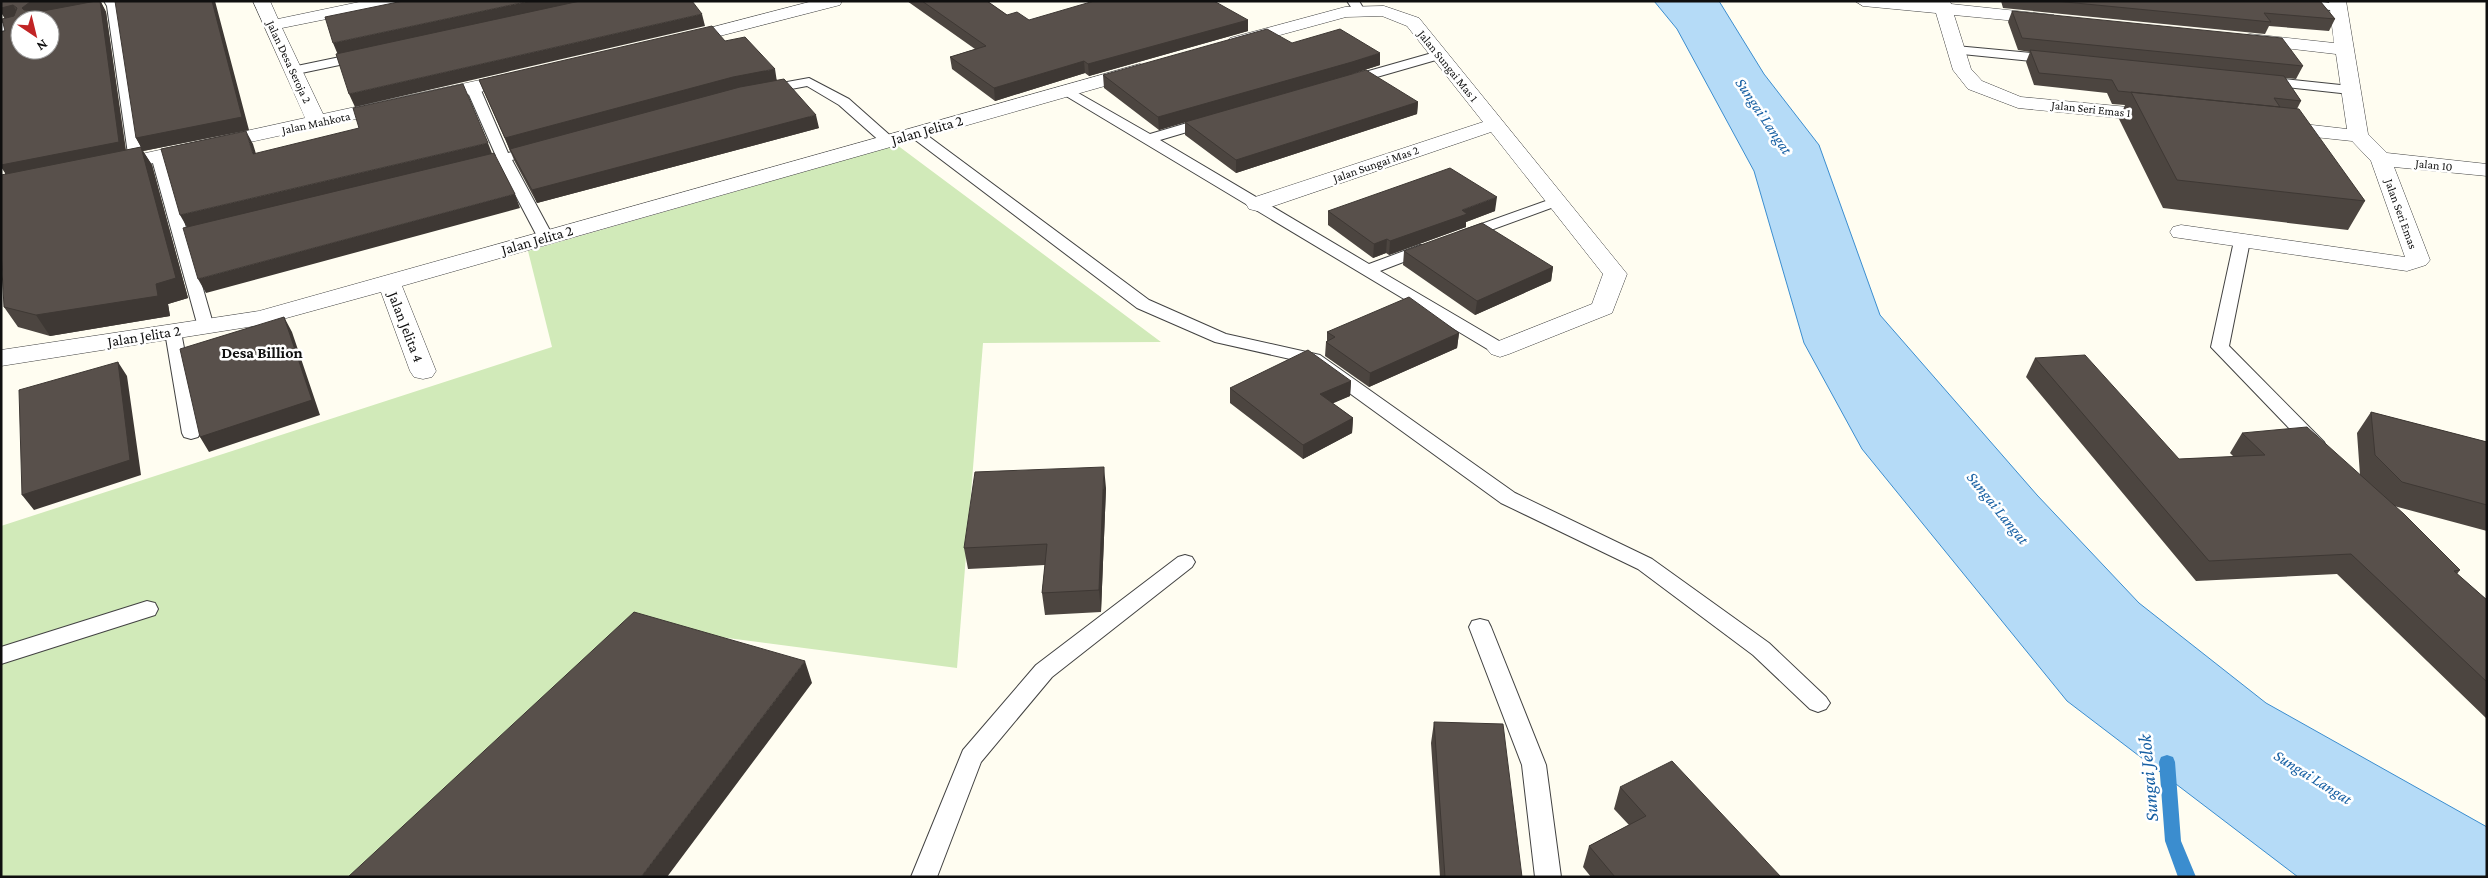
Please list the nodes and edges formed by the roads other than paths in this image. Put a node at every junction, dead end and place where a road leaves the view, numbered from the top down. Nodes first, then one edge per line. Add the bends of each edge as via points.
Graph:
1 (261, 1) edge
2 (390, 1) edge
3 (834, 1) edge
4 (1863, 1) edge
5 (2280, 1) edge
6 (129, 3) edge
7 (2337, 4) edge
8 (108, 5) edge
9 (1942, 5) edge
10 (1356, 6) edge
11 (2060, 20) edge
12 (272, 25) junction
13 (2237, 38) edge
14 (668, 44) edge
15 (1220, 47) edge
16 (2344, 49) junction
17 (1956, 50) junction
18 (378, 53) edge
19 (1439, 55) junction
20 (2065, 61) edge
21 (1152, 66) edge
22 (292, 71) junction
23 (531, 75) edge
24 (2253, 80) edge
25 (1336, 85) edge
26 (473, 88) junction
27 (1066, 90) junction
28 (2350, 90) junction
29 (752, 92) edge
30 (1223, 118) edge
31 (2183, 118) edge
32 (317, 123) junction
33 (1496, 124) junction
34 (2261, 126) edge
35 (915, 133) junction
36 (2358, 136) junction
37 (1148, 139) junction
38 (888, 141) junction
39 (552, 146) edge
40 (158, 156) junction
41 (504, 159) junction
42 (2381, 159) junction
43 (136, 161) junction
44 (97, 169) edge
45 (457, 170) edge
46 (2487, 170) edge
47 (1557, 200) junction
48 (1257, 204) junction
49 (220, 228) edge
50 (2182, 232) dead end
51 (182, 237) junction
52 (546, 238) junction
53 (2242, 241) junction
54 (1367, 270) junction
55 (389, 282) junction
56 (206, 327) junction
57 (173, 332) junction
58 (1500, 349) joint
59 (1, 358) edge
60 (423, 371) dead end
61 (191, 433) dead end
62 (2330, 459) edge
63 (1185, 562) dead end
64 (147, 609) dead end
65 (1480, 627) dead end
66 (1, 656) edge
67 (1818, 703) dead end
68 (924, 877) edge
69 (1548, 877) edge

1 - 12 street, Jalan Desa Seroja 2
2 - 12 street
3 - 14 street
4 - 9 street
5 - 7 lane
6 - 8 lane
7 - 16 street
8 - 43 lane
9 - 11 street
9 - 17 street
10 - 15 street, Jalan Sungai Mas 1 via 1345,12
10 - 19 street, Jalan Sungai Mas 1 via 1384,11 1413,22
12 - 22 street, Jalan Desa Seroja 2
13 - 16 street
16 - 28 street
17 - 20 lane
17 - 31 street, Jalan Seri Emas 1 via 1962,70 1975,85 2018,102
18 - 22 lane
19 - 25 lane
19 - 33 street, Jalan Sungai Mas 1
21 - 27 street
22 - 32 street, Jalan Desa Seroja 2
23 - 26 street, Jalan Mahkota
24 - 28 lane
26 - 32 street, Jalan Mahkota
26 - 41 lane
27 - 35 street, Jalan Jelita 2
27 - 37 lane
28 - 36 street
29 - 38 lane via 809,82 844,102
30 - 37 lane
32 - 40 street, Jalan Mahkota
33 - 47 street, Jalan Sungai Mas 1
33 - 48 street, Jalan Sungai Mas 2
34 - 36 street
35 - 38 street, Jalan Jelita 2
35 - 67 lane via 1143,304 1221,338 1314,359 1508,498 1645,564 1761,649
36 - 42 street, Jalan Seri Emas
37 - 48 lane
38 - 52 street, Jalan Jelita 2
39 - 41 lane
40 - 43 street, Jalan Mahkota
40 - 51 lane
41 - 45 lane
41 - 52 lane
42 - 46 street, Jalan 10
42 - 53 street, Jalan Seri Emas via 2418,260 2407,264
43 - 44 street, Jalan Mahkota
47 - 54 lane
47 - 58 street, Jalan Sungai Mas 1 via 1615,274 1603,308
48 - 54 lane
49 - 51 lane
50 - 53 street, Jalan Seri Emas
51 - 56 lane
52 - 55 street, Jalan Jelita 2
53 - 62 lane via 2220,347
54 - 58 lane
55 - 56 street, Jalan Jelita 2 via 261,318
55 - 60 street, Jalan Jelita 4
56 - 57 street, Jalan Jelita 2
57 - 59 street, Jalan Jelita 2
57 - 61 lane
63 - 68 lane via 1044,671 971,757
64 - 66 lane
65 - 69 lane via 1534,765

